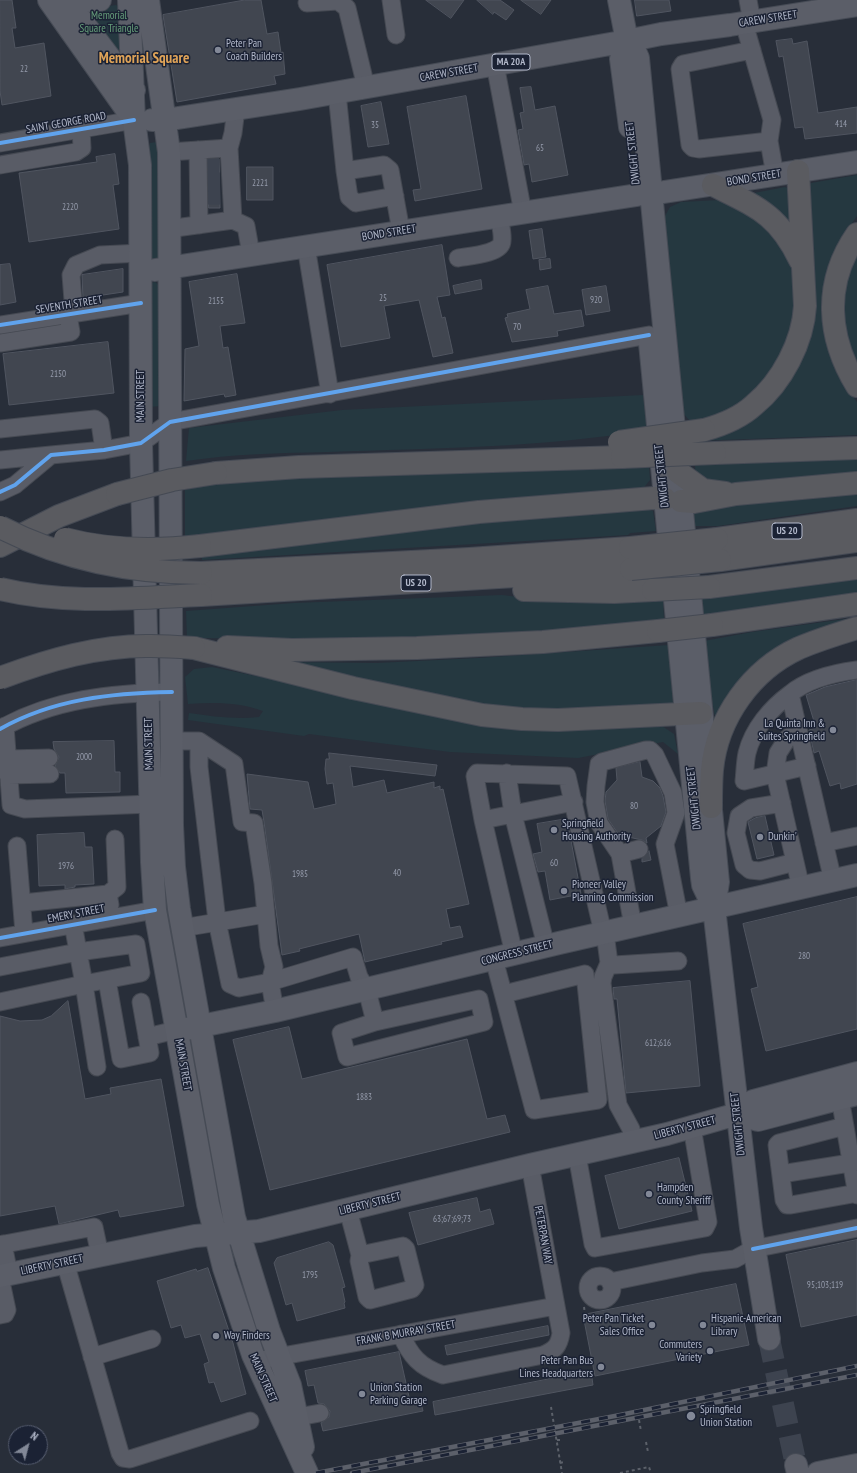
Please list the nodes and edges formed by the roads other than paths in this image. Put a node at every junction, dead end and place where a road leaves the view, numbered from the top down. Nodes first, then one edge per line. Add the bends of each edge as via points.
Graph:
1 (100, 0) edge
2 (129, 0) edge
3 (148, 0) edge
4 (391, 0) edge
5 (619, 0) edge
6 (748, 0) edge
7 (59, 2) edge
8 (307, 2) dead end
9 (857, 5) edge
10 (748, 22) junction
11 (396, 35) dead end
12 (627, 41) junction
13 (752, 50) junction
14 (495, 64) junction
15 (366, 87) junction
16 (133, 89) junction
17 (337, 92) junction
18 (236, 109) junction
19 (134, 120) junction
20 (166, 120) junction
21 (81, 129) junction
22 (769, 141) junction
23 (0, 143) edge
24 (229, 148) junction
25 (168, 152) junction
26 (857, 162) edge
27 (0, 165) edge
28 (345, 171) junction
29 (798, 171) junction
30 (775, 175) junction
31 (213, 179) junction
32 (713, 185) junction
33 (644, 195) junction
34 (395, 196) junction
35 (523, 213) junction
36 (498, 216) junction
37 (233, 220) junction
38 (199, 225) junction
39 (168, 229) junction
40 (401, 231) junction
41 (857, 234) edge
42 (306, 246) junction
43 (251, 254) junction
44 (458, 258) dead end
45 (141, 263) junction
46 (803, 265) junction
47 (169, 267) junction
48 (141, 303) junction
49 (71, 314) junction
50 (0, 325) edge
51 (649, 335) junction
52 (0, 343) edge
53 (857, 386) edge
54 (330, 394) junction
55 (170, 422) junction
56 (0, 429) edge
57 (142, 443) junction
58 (857, 448) edge
59 (620, 449) junction
60 (104, 450) junction
61 (51, 455) junction
62 (0, 460) edge
63 (678, 472) junction
64 (857, 483) edge
65 (0, 492) edge
66 (736, 494) junction
67 (673, 500) junction
68 (0, 517) edge
69 (857, 520) edge
70 (0, 527) edge
71 (857, 541) edge
72 (0, 546) edge
73 (718, 549) junction
74 (630, 558) junction
75 (857, 568) edge
76 (430, 582) junction
77 (201, 584) junction
78 (0, 589) edge
79 (857, 604) edge
80 (857, 628) edge
81 (194, 648) junction
82 (857, 670) edge
83 (0, 678) edge
84 (148, 692) junction
85 (172, 692) junction
86 (790, 694) junction
87 (693, 713) junction
88 (3, 727) edge
89 (798, 729) junction
90 (172, 741) junction
91 (199, 741) junction
92 (50, 766) dead end
93 (807, 766) junction
94 (8, 767) junction
95 (507, 773) junction
96 (775, 774) junction
97 (574, 802) junction
98 (782, 803) junction
99 (151, 804) junction
100 (711, 807) junction
101 (513, 814) junction
102 (483, 820) junction
103 (857, 836) edge
104 (114, 839) dead end
105 (824, 843) junction
106 (665, 844) junction
107 (18, 846) dead end
108 (620, 854) junction
109 (795, 862) junction
110 (857, 875) edge
111 (833, 881) junction
112 (801, 888) junction
113 (108, 894) junction
114 (23, 903) junction
115 (714, 908) junction
116 (155, 910) junction
117 (266, 914) junction
118 (679, 916) junction
119 (113, 917) junction
120 (217, 921) junction
121 (73, 924) junction
122 (633, 926) junction
123 (182, 928) junction
124 (24, 933) junction
125 (604, 933) junction
126 (0, 937) edge
127 (546, 946) junction
128 (78, 952) junction
129 (504, 956) junction
130 (678, 961) dead end
131 (609, 963) junction
132 (0, 967) edge
133 (107, 980) junction
134 (270, 982) junction
135 (84, 984) junction
136 (367, 990) junction
137 (504, 994) junction
138 (0, 1002) edge
139 (140, 1002) dead end
140 (275, 1011) junction
141 (375, 1022) junction
142 (200, 1026) junction
143 (176, 1030) junction
144 (147, 1037) junction
145 (98, 1067) dead end
146 (857, 1073) edge
147 (849, 1096) edge
148 (737, 1114) junction
149 (845, 1126) junction
150 (692, 1127) junction
151 (633, 1141) junction
152 (577, 1154) junction
153 (854, 1162) edge
154 (530, 1165) junction
155 (781, 1174) junction
156 (857, 1194) edge
157 (348, 1210) junction
158 (857, 1228) edge
159 (239, 1232) junction
160 (215, 1234) junction
161 (2, 1244) edge
162 (753, 1249) junction
163 (100, 1255) junction
164 (360, 1256) dead end
165 (65, 1262) junction
166 (3, 1276) edge
167 (610, 1282) dead end
168 (556, 1306) junction
169 (0, 1315) edge
170 (401, 1334) junction
171 (152, 1339) dead end
172 (769, 1339) tunnel mouth
173 (279, 1356) junction
174 (92, 1357) junction
175 (255, 1361) junction
176 (269, 1392) junction
177 (320, 1413) dead end
178 (298, 1417) junction
179 (250, 1421) dead end
180 (857, 1465) edge
181 (306, 1469) edge
182 (818, 1473) edge

1 - 7 main road
2 - 16 main road, MAIN STREET
3 - 20 main road, MAIN STREET
4 - 11 street
5 - 12 main road, DWIGHT STREET
6 - 10 street
7 - 16 main road
7 - 19 main road
8 - 15 street via 338,1 347,8
9 - 10 main road, CAREW STREET / MA 20A
10 - 12 main road, CAREW STREET / MA 20A
10 - 13 street
12 - 14 main road, CAREW STREET / MA 20A
12 - 33 main road, DWIGHT STREET via 638,58
13 - 22 street via 772,120
13 - 22 street via 683,64 680,69 690,145 699,149
14 - 15 main road, CAREW STREET / MA 20A
14 - 35 street
15 - 17 main road, CAREW STREET / MA 20A
16 - 19 main road, MAIN STREET
16 - 20 main road
17 - 18 main road, CAREW STREET / MA 20A
17 - 28 street
18 - 20 main road, CAREW STREET / MA 20A
18 - 24 street via 234,133
19 - 20 main road, CAREW STREET / MA 20A
19 - 21 street, SAINT GEORGE ROAD
19 - 45 main road, MAIN STREET via 140,165
20 - 25 main road, MAIN STREET
21 - 23 street, SAINT GEORGE ROAD
21 - 27 street via 82,148 76,152
22 - 30 street
24 - 31 street
24 - 31 street
25 - 31 street
25 - 39 main road, MAIN STREET
26 - 29 main road, BOND STREET
28 - 34 street via 384,165 390,170
28 - 34 street via 349,197 356,203
29 - 30 main road, BOND STREET
29 - 46 highway
30 - 32 main road, BOND STREET
31 - 37 street
31 - 38 street
32 - 33 main road, BOND STREET
32 - 46 highway via 752,203 773,218 786,234
33 - 35 main road, BOND STREET
33 - 51 main road, DWIGHT STREET
33 - 63 main road, DWIGHT STREET
34 - 40 street
35 - 36 main road, BOND STREET
36 - 40 main road, BOND STREET
36 - 44 street via 501,246 494,251
37 - 38 street
37 - 43 street via 246,226
38 - 39 street
39 - 47 main road, MAIN STREET
40 - 42 main road, BOND STREET
41 - 53 highway via 841,266 832,317 838,347
42 - 43 main road, BOND STREET
42 - 54 street
43 - 47 main road, BOND STREET
45 - 47 main road, BOND STREET
45 - 48 main road, MAIN STREET
45 - 49 street via 100,255 76,264 71,275
46 - 59 highway, bridge via 805,316 796,344 783,371 765,394 746,411 729,421 704,430
47 - 55 main road, MAIN STREET
48 - 49 street, SEVENTH STREET
48 - 57 main road, MAIN STREET
49 - 50 street, SEVENTH STREET
49 - 52 street via 71,332
51 - 54 street
51 - 67 main road, DWIGHT STREET
54 - 55 street
55 - 57 street
55 - 85 main road, MAIN STREET
56 - 60 street via 95,419 100,424
57 - 60 street
57 - 84 main road, MAIN STREET
58 - 59 highway, bridge via 715,453
59 - 72 highway, bridge via 441,463 279,468 216,473 172,480 117,494 59,516
60 - 61 street
61 - 62 street
61 - 65 street via 15,485
63 - 66 highway via 703,490
63 - 67 main road, DWIGHT STREET
64 - 66 highway
66 - 67 highway via 694,502
67 - 68 highway, bridge via 646,498 479,512 150,550 98,546 47,535
67 - 87 main road, DWIGHT STREET
69 - 73 highway, US 20
70 - 77 highway, US 20, bridge via 44,546 95,562 146,570
71 - 73 highway, US 20
73 - 74 highway, US 20, bridge
74 - 76 highway, US 20
74 - 77 highway, US 20 via 469,559
75 - 76 highway, bridge via 709,587 614,592 502,589
76 - 77 highway, US 20
77 - 78 highway, US 20, bridge via 89,600 46,597
79 - 81 highway, bridge via 712,625 543,642 417,648
80 - 100 highway via 809,644 786,655 763,671 746,690 727,718 718,742 712,770
81 - 83 highway, bridge via 150,646 86,652 42,663
81 - 87 highway via 353,688 482,715 558,720
82 - 86 street via 841,672 801,685
84 - 85 street
84 - 88 street via 111,694 76,700 41,710
84 - 99 main road, MAIN STREET
85 - 90 main road, MAIN STREET
86 - 89 street
86 - 96 street via 775,705 757,730 747,753 744,781
87 - 100 main road, DWIGHT STREET
87 - 115 main road, DWIGHT STREET via 703,885
88 - 94 street
89 - 93 street
89 - 96 street via 787,739 778,753
90 - 91 street
90 - 123 main road, MAIN STREET via 174,866
91 - 117 street via 234,764 242,822 254,824
91 - 120 street via 199,767
92 - 94 street
93 - 96 street
93 - 105 street
94 - 99 street via 9,801 16,807
95 - 97 street via 567,776
95 - 101 street
95 - 102 street via 477,773 475,776
96 - 98 street
97 - 101 street
97 - 125 street
98 - 109 street
98 - 109 street via 751,808 739,816 736,833 744,865 750,870 760,871
99 - 116 main road, MAIN STREET
100 - 115 main road, DWIGHT STREET via 718,882
101 - 102 street
101 - 127 street
102 - 129 street
103 - 105 street
104 - 113 street via 117,887
105 - 111 street
106 - 108 street
106 - 108 street via 676,813 673,793 655,755 646,750 605,760 599,764 595,802 599,823
106 - 118 street
107 - 114 street
108 - 122 street
109 - 112 street
110 - 111 main road, CONGRESS STREET
111 - 112 main road, CONGRESS STREET
112 - 115 main road, CONGRESS STREET
113 - 114 street
113 - 119 street
114 - 124 street
115 - 118 main road, CONGRESS STREET
115 - 148 main road, DWIGHT STREET
116 - 119 street, EMERY STREET
116 - 143 main road, MAIN STREET
117 - 120 street
117 - 134 street via 274,967
118 - 122 main road, CONGRESS STREET
119 - 121 street, EMERY STREET
120 - 123 street
120 - 134 street via 230,984 239,988
121 - 124 street, EMERY STREET
121 - 128 street
122 - 125 main road, CONGRESS STREET
123 - 142 main road, MAIN STREET
124 - 126 street, EMERY STREET
125 - 127 main road, CONGRESS STREET
125 - 131 street
127 - 129 main road, CONGRESS STREET
128 - 132 street
128 - 133 street via 136,944 141,973
128 - 135 street
129 - 136 main road, CONGRESS STREET
129 - 137 street
130 - 131 street via 614,965
131 - 151 street via 602,983 618,1105 631,1129
133 - 135 street
133 - 144 street via 121,1059 150,1053
134 - 136 street via 353,957 359,977
134 - 140 street
135 - 138 street
135 - 145 street
136 - 140 main road, CONGRESS STREET
136 - 141 street
137 - 137 street via 534,1110 598,1100 585,974
139 - 144 street
140 - 142 main road, CONGRESS STREET
141 - 141 street via 341,1033 347,1057 484,1022 479,999
142 - 143 main road, CONGRESS STREET
142 - 159 main road, MAIN STREET
143 - 144 street
143 - 160 main road, MAIN STREET
146 - 148 main road, LIBERTY STREET via 753,1101
147 - 148 main road via 758,1120
147 - 149 street
148 - 150 main road, LIBERTY STREET
148 - 162 main road, DWIGHT STREET
149 - 153 street
149 - 155 street via 780,1141 777,1145
150 - 151 main road, LIBERTY STREET
150 - 152 street via 708,1222 705,1228 595,1248
151 - 152 main road, LIBERTY STREET
152 - 154 main road, LIBERTY STREET
153 - 155 street
153 - 156 street
154 - 157 main road, LIBERTY STREET
154 - 168 street, PETERPAN WAY
155 - 156 street via 787,1205
157 - 159 main road, LIBERTY STREET via 259,1231
157 - 164 street
158 - 162 street
159 - 160 main road, LIBERTY STREET
159 - 173 main road, MAIN STREET
160 - 163 main road, LIBERTY STREET
160 - 175 main road, MAIN STREET
161 - 163 street via 94,1227
161 - 166 street
162 - 167 street via 735,1258
162 - 172 main road, DWIGHT STREET
163 - 165 main road, LIBERTY STREET
165 - 166 main road, LIBERTY STREET
165 - 174 street
166 - 169 street via 7,1310 5,1314
168 - 170 street, FRANK B MURRAY STREET
168 - 170 street, PETERPAN WAY via 561,1333 559,1345 553,1350 543,1355 443,1375 414,1360
170 - 173 street, FRANK B MURRAY STREET
171 - 174 street
173 - 175 street, FRANK B MURRAY STREET
173 - 176 street
173 - 178 main road, MAIN STREET
174 - 179 street via 123,1458 130,1459
175 - 176 main road, MAIN STREET
176 - 181 main road, MAIN STREET
177 - 178 street
178 - 181 main road, MAIN STREET
180 - 182 main road

